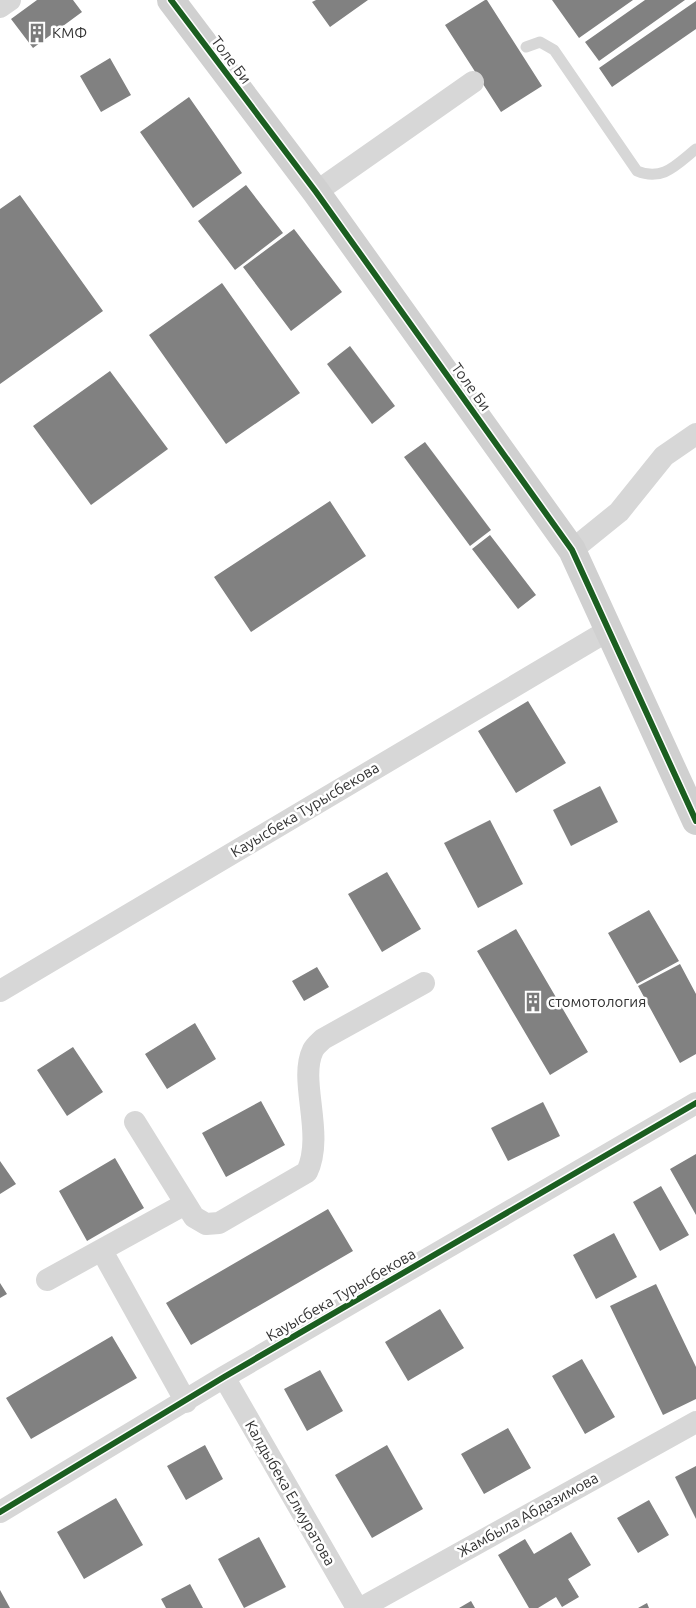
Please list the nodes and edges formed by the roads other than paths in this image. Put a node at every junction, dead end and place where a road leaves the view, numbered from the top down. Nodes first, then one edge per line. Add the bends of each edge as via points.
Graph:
1 (10, 0) edge
2 (172, 0) edge
3 (0, 7) edge
4 (526, 47) dead end
5 (473, 82) dead end
6 (696, 149) edge
7 (316, 192) junction
8 (696, 434) edge
9 (572, 550) junction
10 (609, 630) junction
11 (696, 821) edge
12 (424, 983) dead end
13 (0, 992) edge
14 (696, 1103) edge
15 (135, 1122) dead end
16 (185, 1204) junction
17 (102, 1251) junction
18 (47, 1280) dead end
19 (224, 1377) junction
20 (186, 1402) junction
21 (696, 1422) edge
22 (0, 1512) edge
23 (357, 1608) edge
24 (361, 1608) edge

1 - 3 street
2 - 7 street, Толе Би
4 - 6 lane via 540,42 554,50 637,171 646,175 664,174
5 - 7 street
7 - 9 street, Толе Би
8 - 9 street via 664,456 619,512
9 - 10 street, Толе Би
10 - 11 street, Толе Би
10 - 13 street, Кауысбека Турысбекова
12 - 16 street via 323,1039 313,1050 308,1068 313,1147 307,1172 219,1223 206,1224 194,1217
14 - 19 street, Кауысбека Турысбекова
15 - 16 street
16 - 17 street
17 - 18 street
17 - 20 street
19 - 20 street, Кауысбека Турысбекова
19 - 23 street, Калдыбека Елмуратова
20 - 22 street, Кауысбека Турысбекова
21 - 24 street, Жамбыла Абдазимова

